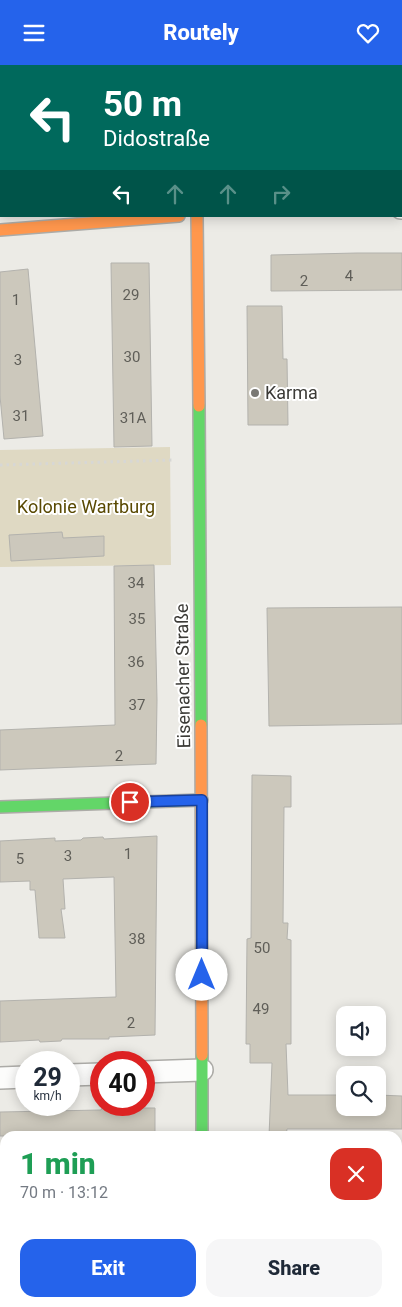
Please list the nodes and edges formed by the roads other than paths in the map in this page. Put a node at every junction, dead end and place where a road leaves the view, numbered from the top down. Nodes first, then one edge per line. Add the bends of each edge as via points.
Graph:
1 (166, 217) edge
2 (197, 217) edge
3 (0, 230) edge
4 (202, 800) junction
5 (0, 807) edge
6 (202, 1070) junction
7 (155, 1072) edge
8 (15, 1077) edge
9 (0, 1078) edge
10 (202, 1131) edge

1 - 3 street
2 - 4 street, Eisenacher Straße
4 - 5 street
4 - 6 street, Eisenacher Straße
6 - 7 street
6 - 10 street, Eisenacher Straße
8 - 9 street

